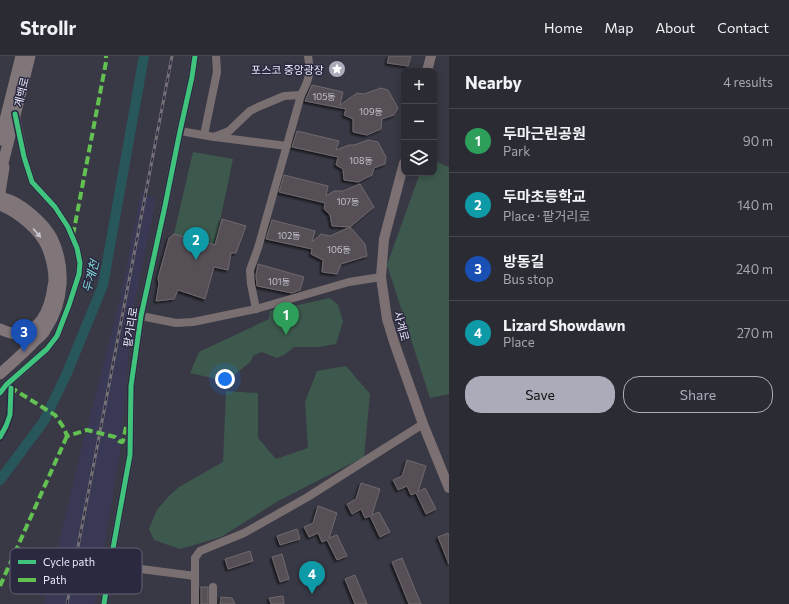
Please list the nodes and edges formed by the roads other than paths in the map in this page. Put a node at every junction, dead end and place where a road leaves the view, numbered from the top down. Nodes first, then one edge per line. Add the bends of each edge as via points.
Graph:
1 (24, 56) edge
2 (195, 56) edge
3 (216, 56) edge
4 (308, 56) edge
5 (431, 56) edge
6 (428, 68) edge
7 (301, 95) junction
8 (15, 114) junction
9 (180, 131) junction
10 (204, 135) junction
11 (214, 137) junction
12 (0, 140) edge
13 (287, 146) junction
14 (6, 151) junction
15 (401, 174) edge
16 (0, 175) edge
17 (0, 193) edge
18 (0, 197) edge
19 (6, 205) edge
20 (381, 277) junction
21 (256, 309) junction
22 (141, 316) junction
23 (0, 329) edge
24 (0, 374) edge
25 (0, 393) edge
26 (423, 424) junction
27 (449, 488) edge
28 (113, 548) edge
29 (142, 569) edge
30 (195, 576) junction
31 (213, 587) dead end
32 (106, 594) edge
33 (104, 604) edge
34 (195, 604) edge
35 (213, 604) edge

1 - 8 highway, 계백로
1 - 12 highway, 계백로
2 - 9 street, 팥거리로
3 - 10 street via 217,72
4 - 7 street via 310,71
5 - 6 main road
7 - 11 street via 284,96 258,106 229,131
7 - 13 street
8 - 14 highway, 계백로
8 - 25 street via 32,182 55,207 68,227 80,262 75,287 57,336
9 - 10 street
9 - 22 street, 팥거리로
10 - 11 street
11 - 13 street
13 - 21 street via 250,270
14 - 16 highway, 계백로
14 - 17 highway
15 - 20 main road, 사계로 via 384,239
18 - 19 highway
19 -> 23 highway via 38,233 47,247 54,281 51,300 45,316 38,325 28,332 18,334
19 - 24 highway via 30,214 40,222 51,237 62,274 55,313 46,330
20 - 21 street via 349,282
20 - 26 main road, 사계로 via 387,319
21 - 22 street via 176,323
22 - 28 street, 팥거리로 via 132,386 130,455
26 - 27 main road, 사계로
26 - 30 street via 306,498 244,533 200,551 195,558
29 - 30 street
30 - 34 street
31 - 35 street
32 - 33 street, 팥거리로

